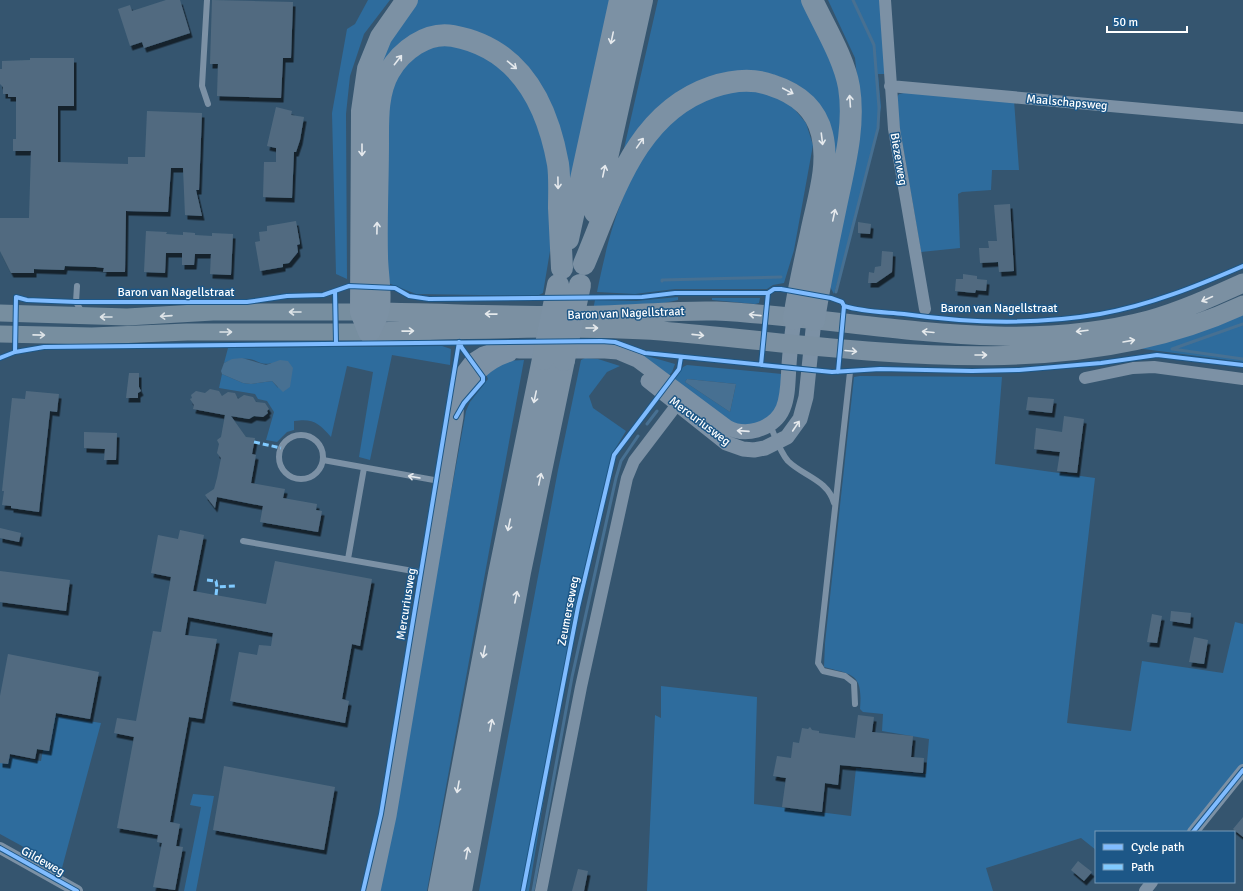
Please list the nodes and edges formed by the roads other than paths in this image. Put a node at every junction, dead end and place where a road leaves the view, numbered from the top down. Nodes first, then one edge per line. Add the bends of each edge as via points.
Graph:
1 (207, 0) edge
2 (407, 0) edge
3 (620, 0) edge
4 (642, 0) edge
5 (812, 0) edge
6 (885, 0) edge
7 (890, 86) junction
8 (208, 104) dead end
9 (1243, 118) edge
10 (849, 139) junction
11 (839, 159) dead end
12 (829, 178) dead end
13 (819, 198) junction
14 (582, 274) junction
15 (560, 276) junction
16 (1243, 283) edge
17 (77, 286) dead end
18 (1243, 305) edge
19 (925, 309) dead end
20 (370, 312) junction
21 (0, 313) edge
22 (84, 317) junction
23 (804, 319) junction
24 (369, 332) junction
25 (0, 334) edge
26 (791, 344) junction
27 (812, 346) junction
28 (850, 372) dead end
29 (1085, 378) dead end
30 (1243, 378) edge
31 (680, 400) junction
32 (770, 425) junction
33 (778, 442) junction
34 (323, 460) junction
35 (364, 468) junction
36 (445, 482) junction
37 (835, 506) junction
38 (243, 541) dead end
39 (348, 559) junction
40 (430, 574) junction
41 (855, 704) dead end
42 (1243, 770) edge
43 (1194, 831) edge
44 (0, 848) edge
45 (1151, 883) edge
46 (77, 891) edge
47 (373, 891) edge
48 (439, 891) edge
49 (461, 891) edge
50 (541, 891) edge
51 (1145, 891) edge

1 - 8 lane via 202,86
2 -> 20 highway via 381,37 368,69 362,111
3 -> 15 highway
14 -> 4 highway
10 -> 5 highway via 849,86 840,60
6 - 7 street, Biezerweg
7 - 9 street, Maalschapsweg
7 - 19 street, Biezerweg via 894,129
10 - 11 lane
23 -> 10 highway via 823,265
12 - 13 lane
14 -> 13 highway via 626,167 647,133 680,102 694,93 721,84 751,81 767,83 784,89 809,107 823,135 824,162
13 - 23 highway
49 -> 14 highway, bridge via 520,572
20 -> 15 highway via 377,255 378,125 381,95 388,73 400,57 414,45 447,35 483,44 500,55 518,70 536,97 548,123 558,166
15 -> 48 highway, bridge via 494,597
16 -> 23 main road, Baron van Nagellstraat via 1198,303 1149,320 1040,336 969,336
17 - 22 lane via 76,302
27 -> 18 main road, Baron van Nagellstraat via 922,355 1010,355 1076,350 1156,337 1203,322
20 -> 22 main road, Baron van Nagellstraat via 213,312 145,317
23 -> 20 main road, Baron van Nagellstraat via 716,311 602,315
20 - 24 highway
21 - 22 main road, Baron van Nagellstraat
23 - 26 street
23 - 27 street, Mercuriusweg
25 -> 24 main road, Baron van Nagellstraat via 92,336
24 -> 26 main road, Baron van Nagellstraat via 597,328 659,331
26 - 27 main road, Baron van Nagellstraat
26 - 32 street via 787,400 781,414
33 -> 27 street, Mercuriusweg via 787,436 800,419 805,402
28 - 37 lane
29 - 30 street via 1133,368 1154,367
32 -> 31 street, Mercuriusweg via 754,431 734,430
31 - 33 street, Mercuriusweg via 726,443 735,447 754,450
31 - 36 street, Mercuriusweg via 612,356 598,352 520,351 501,357 480,371 471,380 462,396
31 - 50 street via 634,461 627,478 581,687
32 - 33 lane
33 - 37 lane via 788,461 820,482 833,498
34 - 34 lane via 321,467 310,477 295,478 283,469 279,455 284,442 304,434 317,440 323,453
34 - 35 lane
36 -> 35 lane
35 - 39 lane
36 - 40 street, Mercuriusweg
37 - 41 lane via 818,663 823,671 845,676 854,683
38 - 39 lane
39 - 40 lane
40 - 47 street, Mercuriusweg via 389,816
42 - 43 street
44 - 46 street, Gildeweg
45 - 51 street

